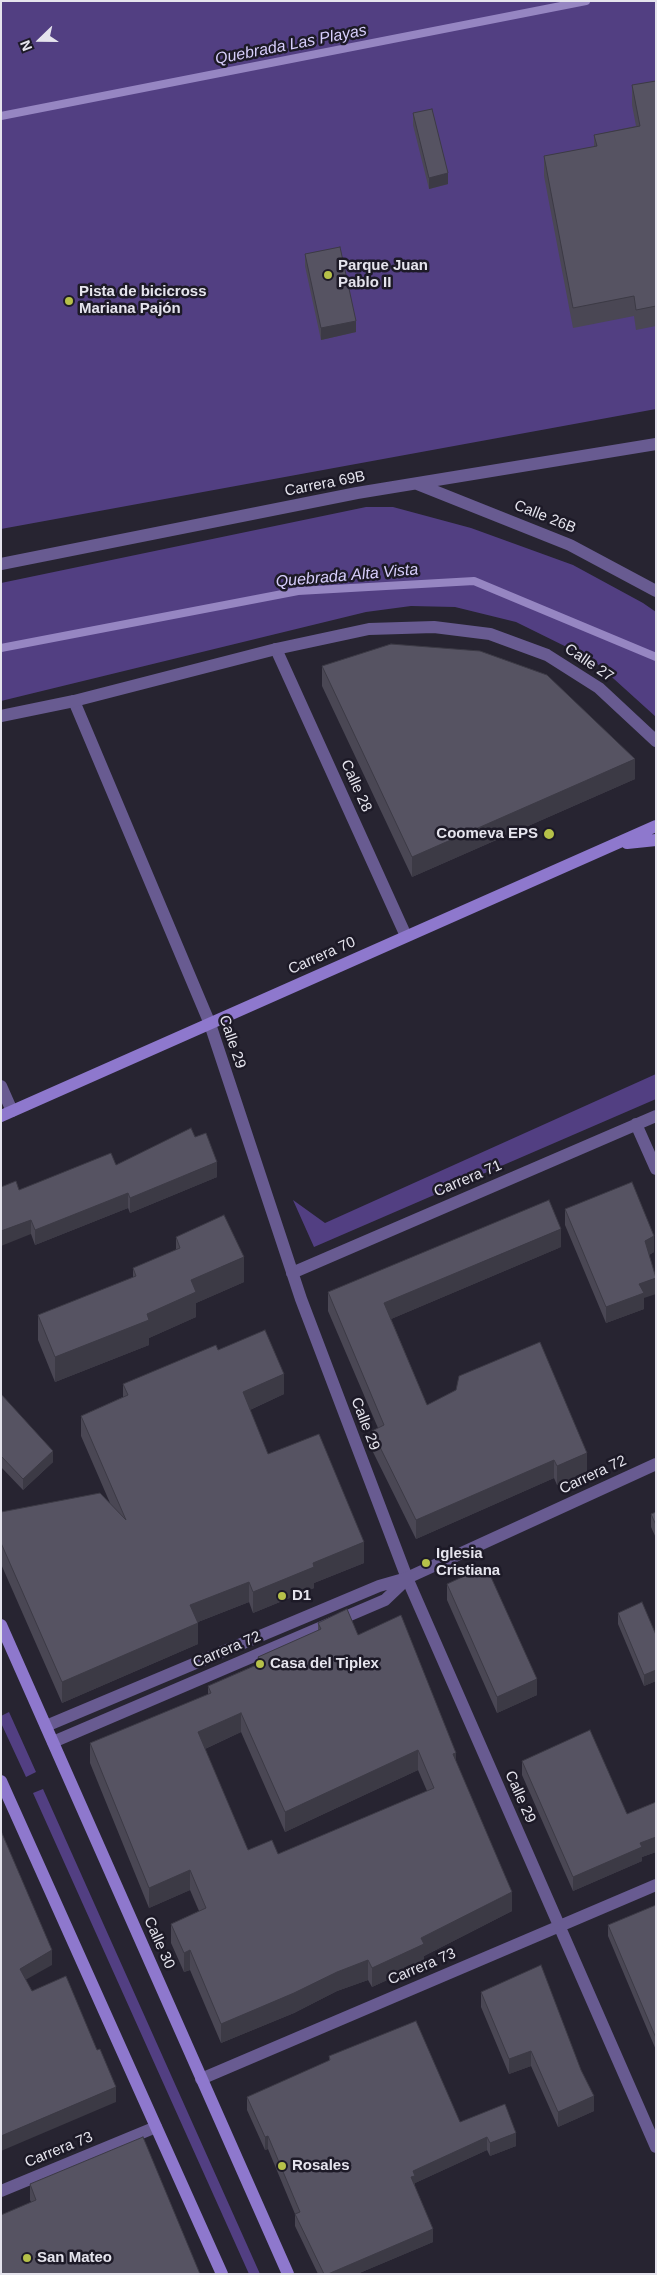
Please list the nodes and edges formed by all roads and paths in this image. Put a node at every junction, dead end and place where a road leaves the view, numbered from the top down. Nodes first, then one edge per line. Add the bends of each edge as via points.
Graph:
1 (656, 444) edge
2 (417, 484) junction
3 (1, 564) edge
4 (656, 591) edge
5 (276, 649) junction
6 (74, 701) junction
7 (1, 716) edge
8 (656, 741) edge
9 (656, 826) edge
10 (656, 840) edge
11 (615, 844) junction
12 (406, 936) junction
13 (210, 1024) junction
14 (1, 1086) edge
15 (7, 1114) edge
16 (656, 1116) edge
17 (636, 1124) junction
18 (656, 1169) edge
19 (292, 1273) junction
20 (656, 1464) edge
21 (407, 1578) junction
22 (1, 1625) edge
23 (197, 1662) junction
24 (203, 1677) junction
25 (46, 1726) junction
26 (53, 1742) junction
27 (1, 1781) edge
28 (656, 1885) edge
29 (560, 1927) junction
30 (201, 2079) junction
31 (156, 2127) junction
32 (656, 2147) edge
33 (1, 2191) edge
34 (222, 2274) edge
35 (288, 2274) edge

1 - 2 street, Carrera 69B
2 - 3 street, Carrera 69B
2 - 4 street, Calle 26B via 570,545
5 - 6 street
5 - 8 street, Calle 27 via 369,629 434,627 490,634 547,655 572,670 599,688
5 - 12 street, Calle 28
6 - 7 street
6 - 13 street, Calle 29
9 - 11 main road, Carrera 70
10 - 11 main road
11 - 12 main road, Carrera 70
12 - 13 main road, Carrera 70
13 - 15 main road, Carrera 70
13 - 19 street, Calle 29
14 - 15 street
16 - 17 street, Carrera 71
17 - 18 street
17 - 19 street, Carrera 71
19 - 21 street, Calle 29
20 - 21 street, Carrera 72
21 - 23 street, Carrera 72 via 379,1586
21 - 24 street, Carrera 72 via 385,1600
21 - 29 street, Calle 29
22 - 25 main road, Calle 30
23 - 24 street
23 - 25 street, Carrera 72
24 - 26 street, Carrera 72
25 - 26 main road, Calle 30
26 - 30 main road, Calle 30
27 - 31 main road
28 - 29 street, Carrera 73
29 - 30 street, Carrera 73
29 - 32 street, Calle 29
30 - 35 main road, Calle 30
31 - 33 street, Carrera 73
31 - 34 main road

